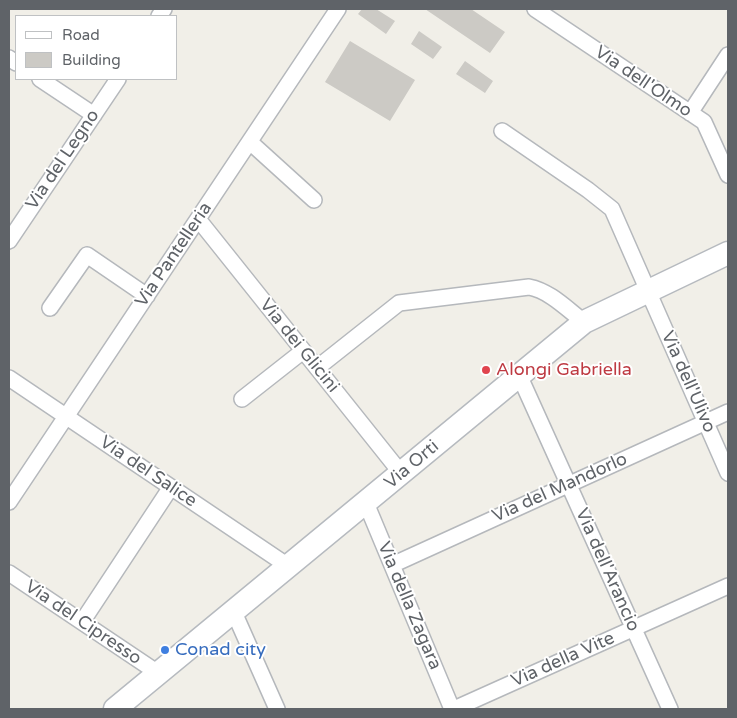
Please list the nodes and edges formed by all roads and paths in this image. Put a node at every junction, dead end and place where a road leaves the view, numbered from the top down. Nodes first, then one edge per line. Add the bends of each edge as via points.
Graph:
1 (338, 9) edge
2 (542, 11) edge
3 (728, 55) edge
4 (42, 80) edge
5 (117, 80) edge
6 (690, 113) junction
7 (94, 115) junction
8 (502, 131) dead end
9 (250, 142) junction
10 (728, 174) edge
11 (314, 200) dead end
12 (198, 219) junction
13 (9, 241) edge
14 (726, 259) edge
15 (647, 290) junction
16 (146, 296) junction
17 (50, 308) dead end
18 (584, 322) junction
19 (303, 350) junction
20 (317, 368) junction
21 (520, 376) junction
22 (9, 378) edge
23 (242, 399) dead end
24 (728, 412) edge
25 (66, 416) junction
26 (706, 422) junction
27 (401, 473) junction
28 (728, 473) edge
29 (569, 484) junction
30 (171, 487) junction
31 (9, 502) edge
32 (366, 503) junction
33 (392, 565) junction
34 (288, 566) junction
35 (9, 573) edge
36 (728, 586) edge
37 (233, 610) junction
38 (82, 622) junction
39 (633, 628) junction
40 (158, 673) junction
41 (115, 709) edge
42 (277, 709) edge
43 (453, 709) edge
44 (670, 709) edge

1 - 9 street, Via Pantelleria
2 - 6 street, Via dell'Olmo
3 - 6 street
4 - 7 street
5 - 7 street, Via del Legno
6 - 10 street, Via dell'Olmo via 704,122
7 - 13 street, Via del Legno
8 - 15 street, Via dell'Ulivo via 612,209
9 - 11 street
9 - 12 street, Via Pantelleria
12 - 16 street, Via Pantelleria
12 - 19 street, Via dei Glicini
14 - 15 street, Via Orti
15 - 18 street, Via Orti
15 - 26 street, Via dell'Ulivo
16 - 17 street via 87,254
16 - 25 street, Via Pantelleria
18 - 20 street via 548,294 529,287 398,303
18 - 21 street, Via Orti
19 - 20 street, Via dei Glicini
19 - 23 street
20 - 27 street, Via dei Glicini
21 - 27 street, Via Orti
21 - 29 street, Via dell'Arancio
22 - 25 street, Via del Salice
24 - 26 street, Via del Mandorlo
25 - 30 street, Via del Salice
25 - 31 street, Via Pantelleria
26 - 28 street, Via dell'Ulivo
26 - 29 street, Via del Mandorlo
27 - 32 street, Via Orti
29 - 33 street, Via del Mandorlo
29 - 39 street, Via dell'Arancio
30 - 34 street, Via del Salice
30 - 38 street
32 - 33 street, Via della Zagara
32 - 34 street, Via Orti
33 - 43 street, Via della Zagara
34 - 37 street, Via Orti
35 - 38 street, Via del Cipresso
36 - 39 street, Via della Vite
37 - 40 street, Via Orti
37 - 42 street
38 - 40 street, Via del Cipresso
39 - 43 street, Via della Vite
39 - 44 street, Via dell'Arancio
40 - 41 street, Via Orti

